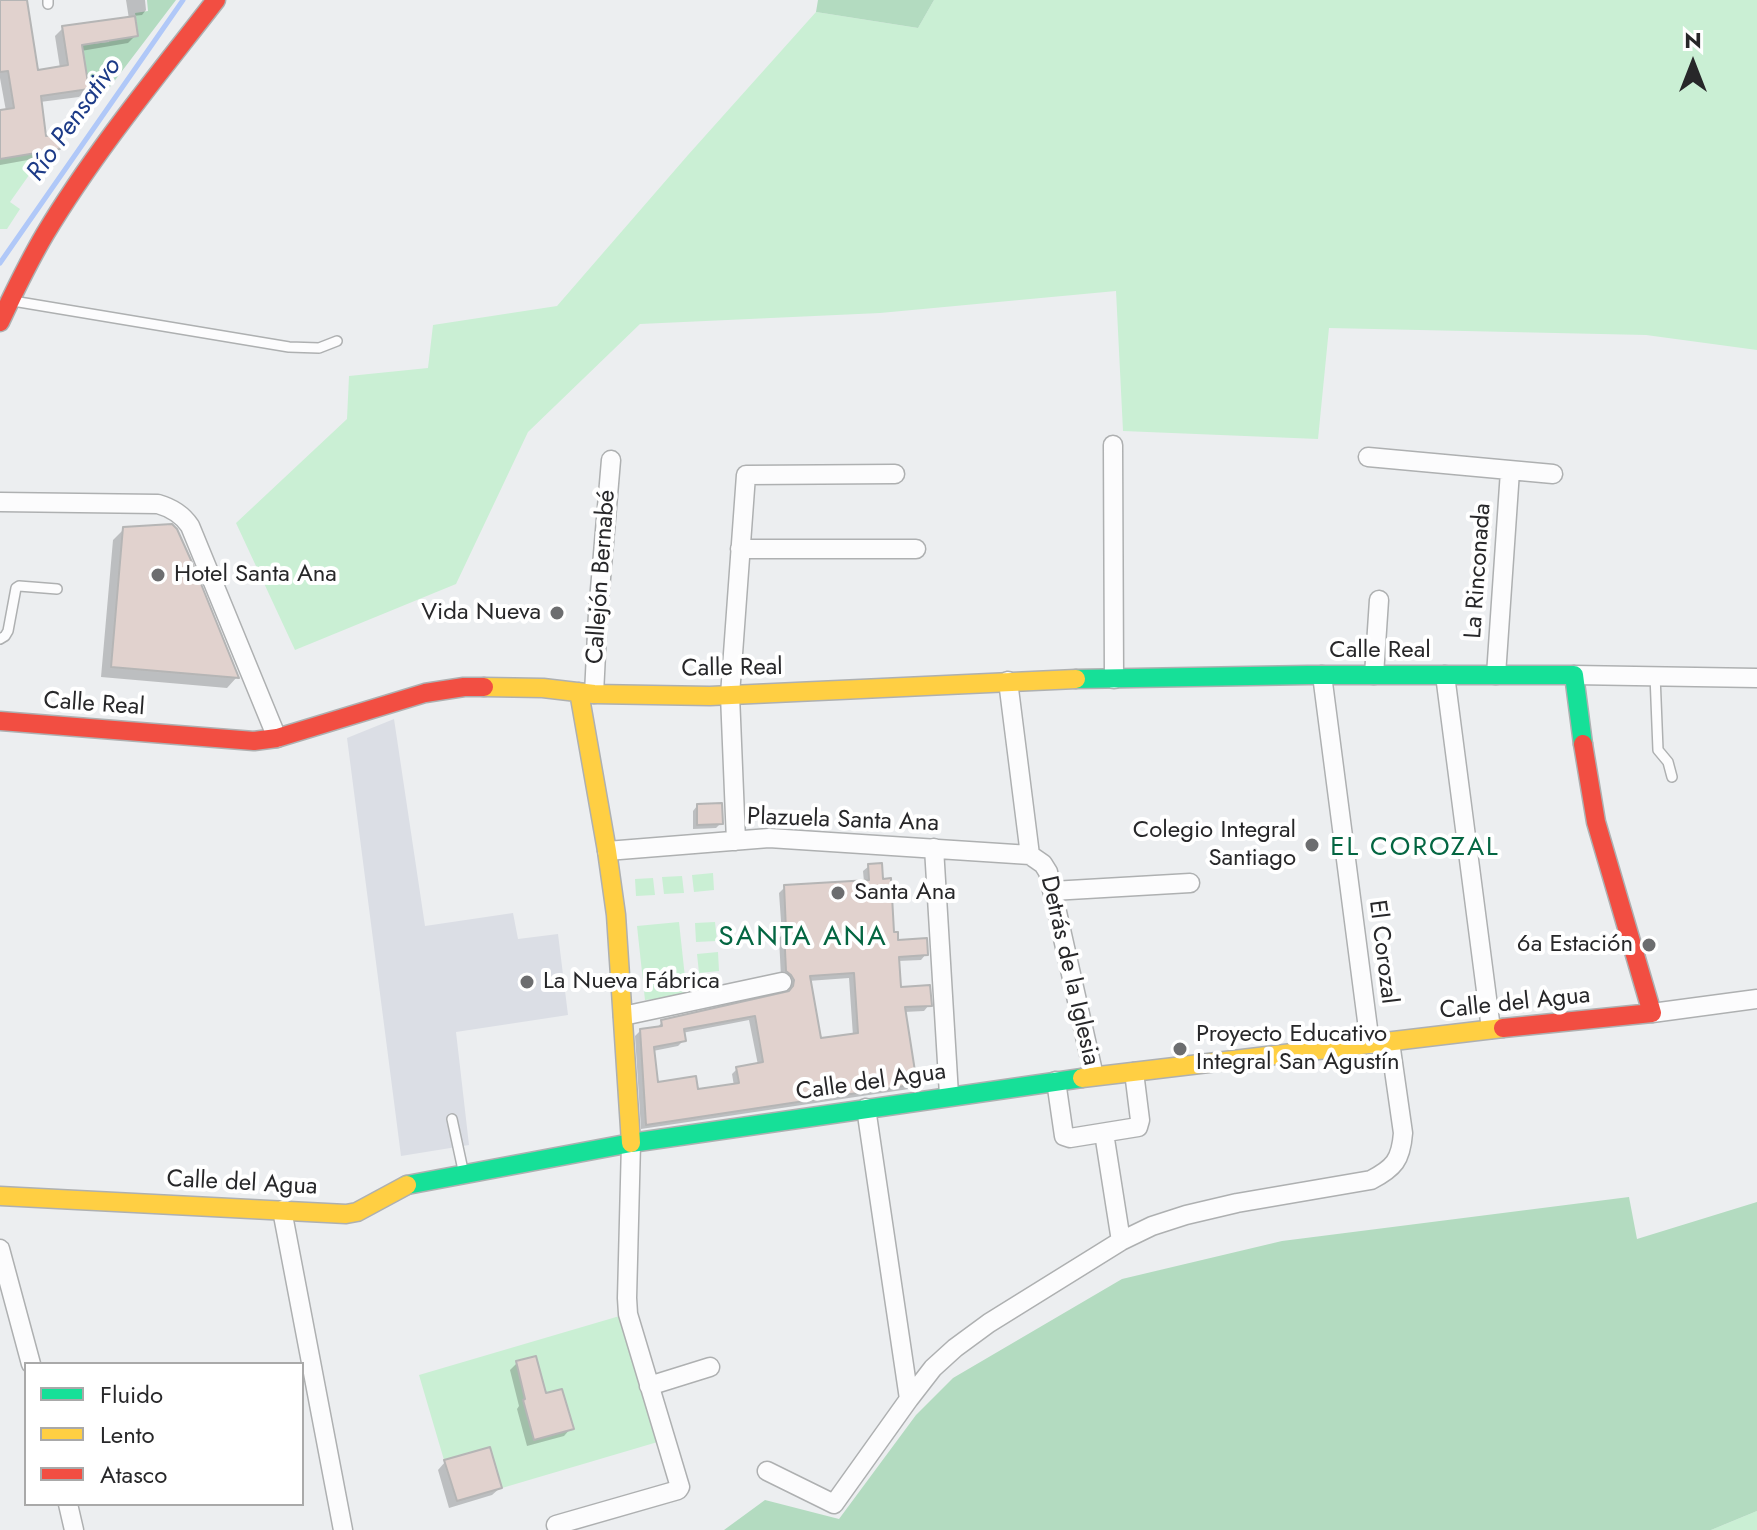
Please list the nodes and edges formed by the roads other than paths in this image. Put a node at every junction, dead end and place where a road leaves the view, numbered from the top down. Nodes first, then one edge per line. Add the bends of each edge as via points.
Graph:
1 (216, 0) edge
2 (9, 301) junction
3 (0, 322) edge
4 (337, 341) dead end
5 (1113, 445) dead end
6 (1368, 457) dead end
7 (611, 460) dead end
8 (1510, 471) junction
9 (895, 474) dead end
10 (1553, 474) dead end
11 (0, 502) edge
12 (740, 549) junction
13 (916, 549) dead end
14 (57, 589) dead end
15 (1379, 600) dead end
16 (0, 639) edge
17 (1322, 675) junction
18 (1374, 675) junction
19 (1445, 675) junction
20 (1473, 675) joint
21 (1496, 675) junction
22 (1574, 675) junction
23 (1655, 675) junction
24 (1757, 678) edge
25 (1114, 679) junction
26 (1008, 681) junction
27 (586, 693) junction
28 (730, 695) junction
29 (0, 721) edge
30 (277, 738) junction
31 (1672, 777) dead end
32 (736, 841) junction
33 (934, 848) junction
34 (607, 851) junction
35 (1030, 855) junction
36 (1190, 883) dead end
37 (1052, 891) junction
38 (782, 982) dead end
39 (1757, 999) edge
40 (1652, 1013) junction
41 (623, 1016) junction
42 (1491, 1029) junction
43 (1390, 1042) junction
44 (1370, 1044) junction
45 (1134, 1072) junction
46 (1094, 1076) junction
47 (1056, 1081) junction
48 (949, 1095) junction
49 (866, 1108) junction
50 (452, 1119) dead end
51 (1104, 1133) junction
52 (631, 1143) junction
53 (464, 1174) junction
54 (0, 1196) edge
55 (282, 1210) junction
56 (1121, 1241) junction
57 (0, 1249) edge
58 (30, 1362) edge
59 (710, 1367) dead end
60 (649, 1386) junction
61 (909, 1399) junction
62 (767, 1471) dead end
63 (68, 1506) edge
64 (556, 1525) dead end
65 (74, 1530) edge
66 (343, 1530) edge

1 - 2 street via 102,150 48,229
2 - 3 street
2 - 4 lane via 289,347 319,348
5 - 25 street
6 - 8 street, La Rinconada
7 - 27 street, Callejón Bernabé
8 - 10 street, La Rinconada
8 - 21 street, La Rinconada
9 - 12 street via 746,475
11 - 30 street via 158,504 177,511 190,526
12 - 13 street
12 - 28 street
14 - 16 lane via 16,588 8,631
15 - 18 street
17 - 18 street, Calle Real
17 - 25 street, Calle Real
17 - 44 street, El Corozal
18 - 19 street, Calle Real
19 - 20 street, Calle Real
19 - 42 street
20 - 21 street, La Rinconada
21 - 22 street, La Rinconada
22 - 23 street
22 - 40 street via 1596,822
23 - 24 street
23 - 31 lane via 1656,740
25 - 26 street, Calle Real
26 - 28 street, Calle Real
26 - 35 street, Detrás de la Iglesia
27 - 28 street, Calle Real
27 - 30 street, Calle Real via 464,687 425,693
27 - 34 street
28 - 32 street
29 - 30 street, Calle Real via 254,741
32 - 33 street, Plazuela Santa Ana via 769,838
32 - 34 street, Plazuela Santa Ana
33 - 35 street, Plazuela Santa Ana
33 - 48 street
34 - 41 street
35 - 37 street, Detrás de la Iglesia via 1048,872
36 - 37 street
37 - 46 street, Detrás de la Iglesia
38 - 41 street
39 - 40 street, Calle del Agua
40 - 42 street, Calle del Agua
41 - 52 street
42 - 43 street, Calle del Agua
43 - 44 street, Calle del Agua
43 - 56 street via 1403,1133 1397,1161 1388,1171 1371,1180 1186,1215
44 - 45 street, Calle del Agua
45 - 46 street, Calle del Agua
45 - 51 street via 1140,1124
46 - 47 street, Calle del Agua
47 - 48 street, Calle del Agua
47 - 51 street via 1064,1136
48 - 49 street, Calle del Agua
49 - 52 street, Calle del Agua
49 - 61 street
50 - 53 lane
51 - 56 street
52 - 53 street, Calle del Agua
52 - 60 street via 628,1314
53 - 55 street, Calle del Agua via 410,1183 357,1212
54 - 55 street, Calle del Agua
55 - 66 street
56 - 61 street via 955,1348
57 - 58 street
59 - 60 street
60 - 64 street via 678,1490
61 - 62 street via 834,1504
63 - 65 street

